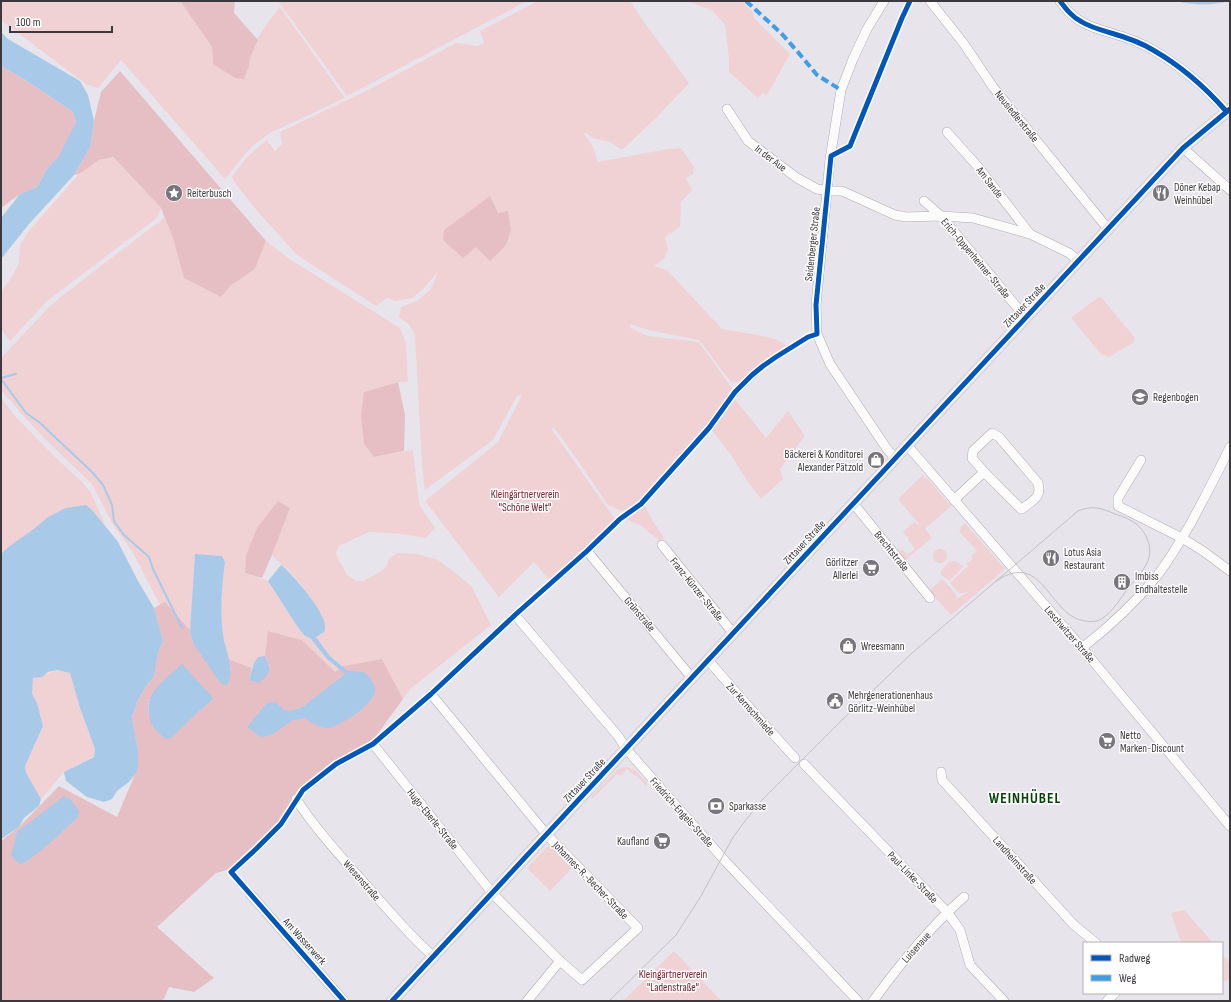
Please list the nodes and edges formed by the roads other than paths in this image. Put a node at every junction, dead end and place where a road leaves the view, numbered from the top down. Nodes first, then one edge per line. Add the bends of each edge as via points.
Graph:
1 (884, 1) edge
2 (930, 1) edge
3 (1060, 1) edge
4 (726, 109) dead end
5 (1228, 110) edge
6 (947, 132) dead end
7 (1183, 148) junction
8 (1230, 190) edge
9 (828, 191) junction
10 (924, 201) dead end
11 (941, 216) junction
12 (1108, 229) junction
13 (1030, 234) junction
14 (1079, 261) junction
15 (1026, 318) junction
16 (907, 445) junction
17 (1230, 448) edge
18 (895, 458) junction
19 (1141, 460) dead end
20 (984, 472) junction
21 (954, 500) junction
22 (853, 503) junction
23 (1182, 538) junction
24 (662, 545) dead end
25 (587, 551) dead end
26 (1230, 571) edge
27 (930, 598) dead end
28 (515, 616) dead end
29 (733, 633) junction
30 (1082, 648) junction
31 (708, 660) junction
32 (692, 678) junction
33 (431, 694) dead end
34 (373, 744) dead end
35 (626, 750) junction
36 (795, 758) dead end
37 (804, 764) dead end
38 (941, 772) dead end
39 (296, 799) dead end
40 (1230, 826) edge
41 (547, 835) junction
42 (493, 894) junction
43 (251, 895) dead end
44 (964, 897) dead end
45 (947, 912) junction
46 (1095, 942) edge
47 (434, 956) junction
48 (560, 961) junction
49 (395, 999) edge
50 (344, 1001) edge
51 (527, 1001) edge
52 (858, 1001) edge
53 (873, 1001) edge
54 (1004, 1001) edge

1 - 9 street, Seidenberger Straße via 867,29 841,90 830,159
2 - 12 street, Neusiedlerstraße via 994,87
3 - 5 street via 1080,22 1131,40 1177,65
4 - 9 street, In der Aue via 748,141 797,178 817,189
5 - 7 main road, Zittauer Straße
6 - 13 street, Am Sande via 979,168
7 - 8 street
7 - 12 main road, Zittauer Straße
9 - 11 street, In der Aue via 842,191 895,215
9 - 18 street, Seidenberger Straße via 816,305 817,334 830,364
10 - 11 street, Erich-Oppenheimer-Straße
11 - 13 street, Am Sande via 973,218
11 - 15 street, Erich-Oppenheimer-Straße
12 - 14 main road, Zittauer Straße
13 - 14 street, Am Sande via 1069,253
14 - 15 main road, Zittauer Straße
15 - 16 main road, Zittauer Straße
16 - 18 main road, Zittauer Straße
16 - 21 street, Leschwitzer Straße
17 - 23 street
18 - 22 main road, Zittauer Straße
19 - 23 street via 1118,498 1118,506
20 - 20 street via 972,458 973,451 992,433 999,437 1038,483 1040,491 1038,496 1021,509
20 - 21 street
21 - 30 street, Leschwitzer Straße
22 - 27 street, Brechtstraße
22 - 29 main road, Zittauer Straße
23 - 26 street
23 - 30 street via 1157,576 1126,611
24 - 29 street, Franz-Künzer-Straße
25 - 32 street, Grünstraße
28 - 35 street, Friedrich-Engels-Straße via 618,736
29 - 31 main road, Zittauer Straße
30 - 40 street, Leschwitzer Straße
31 - 32 main road, Zittauer Straße
31 - 36 street, Zur Kernschmiede
32 - 35 main road, Zittauer Straße
33 - 41 street, Johannes-R.-Becher-Straße
34 - 42 street, Hugo-Eberle-Straße
35 - 41 main road, Zittauer Straße
35 - 52 street, Friedrich-Engels-Straße
37 - 45 street, Paul-Linke-Straße
38 - 46 street, Landheimstraße via 942,780 1074,925
39 - 47 street, Wiesenstraße via 308,818 358,876 421,946
41 - 42 main road, Zittauer Straße
41 - 48 street, Johannes-R.-Becher-Straße via 638,928 582,980
42 - 47 main road, Zittauer Straße
42 - 48 street, Johannes-R.-Becher-Straße
43 - 50 street, Am Wasserwerk
44 - 45 street, Luisenaue
45 - 53 street, Luisenaue via 896,968
45 - 54 street, Paul-Linke-Straße via 960,930 970,965
47 - 49 main road, Zittauer Straße
48 - 51 street

